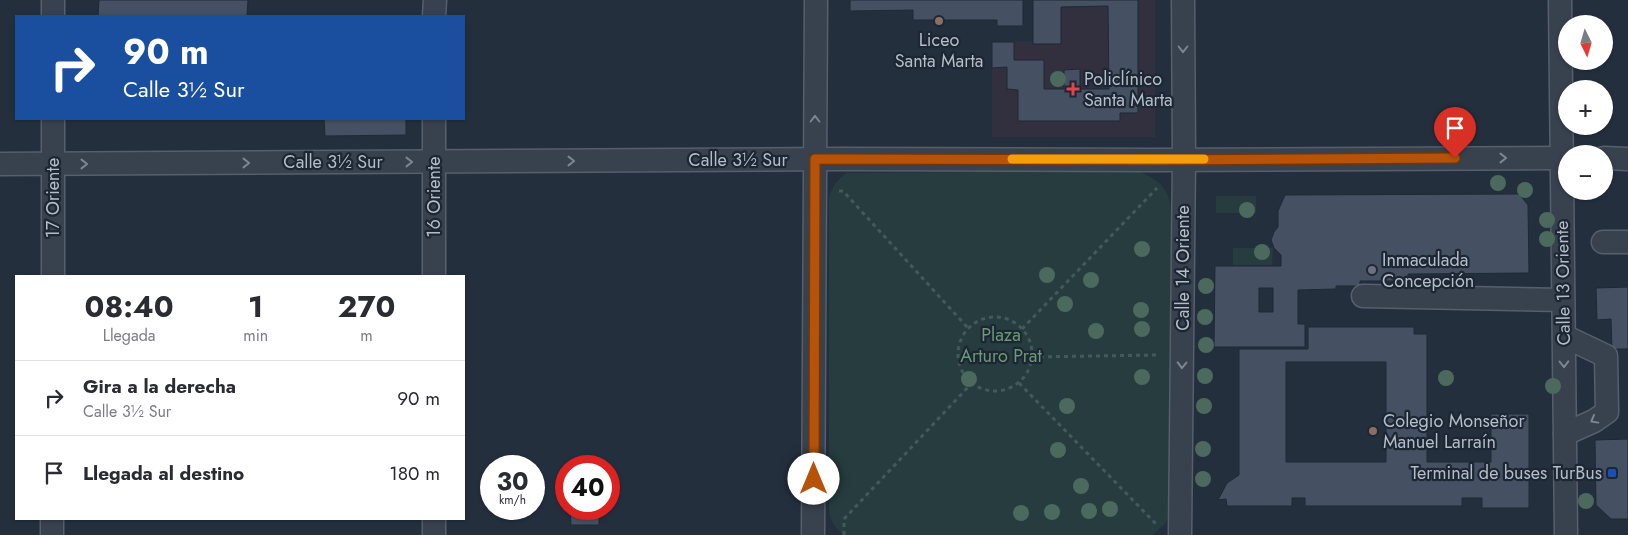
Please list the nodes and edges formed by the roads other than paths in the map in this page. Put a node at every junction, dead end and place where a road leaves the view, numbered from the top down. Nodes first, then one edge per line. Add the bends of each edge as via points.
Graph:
1 (53, 0) edge
2 (434, 0) edge
3 (816, 0) edge
4 (1183, 0) edge
5 (1560, 0) edge
6 (53, 15) edge
7 (434, 15) edge
8 (53, 120) edge
9 (434, 120) edge
10 (1564, 145) edge
11 (1558, 158) edge
12 (1613, 158) edge
13 (815, 159) junction
14 (1184, 159) junction
15 (1628, 159) edge
16 (434, 162) junction
17 (0, 164) edge
18 (53, 164) junction
19 (1564, 200) edge
20 (1602, 242) dead end
21 (1628, 242) edge
22 (52, 275) edge
23 (434, 275) edge
24 (1363, 296) dead end
25 (1563, 300) junction
26 (1564, 336) junction
27 (1565, 434) junction
28 (52, 520) edge
29 (434, 520) edge
30 (52, 535) edge
31 (434, 535) edge
32 (813, 535) edge
33 (1180, 535) edge
34 (1566, 535) edge

1 - 6 street
2 - 7 street
13 -> 3 street
4 -> 14 street, Calle 14 Oriente
5 - 10 street, Calle 13 Oriente
8 - 18 street, 17 Oriente
9 - 16 street, 16 Oriente
14 -> 11 street, Calle 3½ Sur
12 - 15 street
13 - 14 street, Calle 3½ Sur
16 -> 13 street, Calle 3½ Sur
13 - 32 street
14 -> 33 street, Calle 14 Oriente
18 -> 16 street, Calle 3½ Sur
16 - 23 street, 16 Oriente
17 - 18 street, Calle 3½ Sur
18 - 22 street, 17 Oriente
19 - 25 street, Calle 13 Oriente
20 - 21 street
24 - 25 street
25 - 26 street, Calle 13 Oriente
26 -> 27 street, Calle 13 Oriente
26 -> 27 street via 1606,356 1607,412
27 - 34 street, Calle 13 Oriente
28 - 30 street
29 - 31 street

